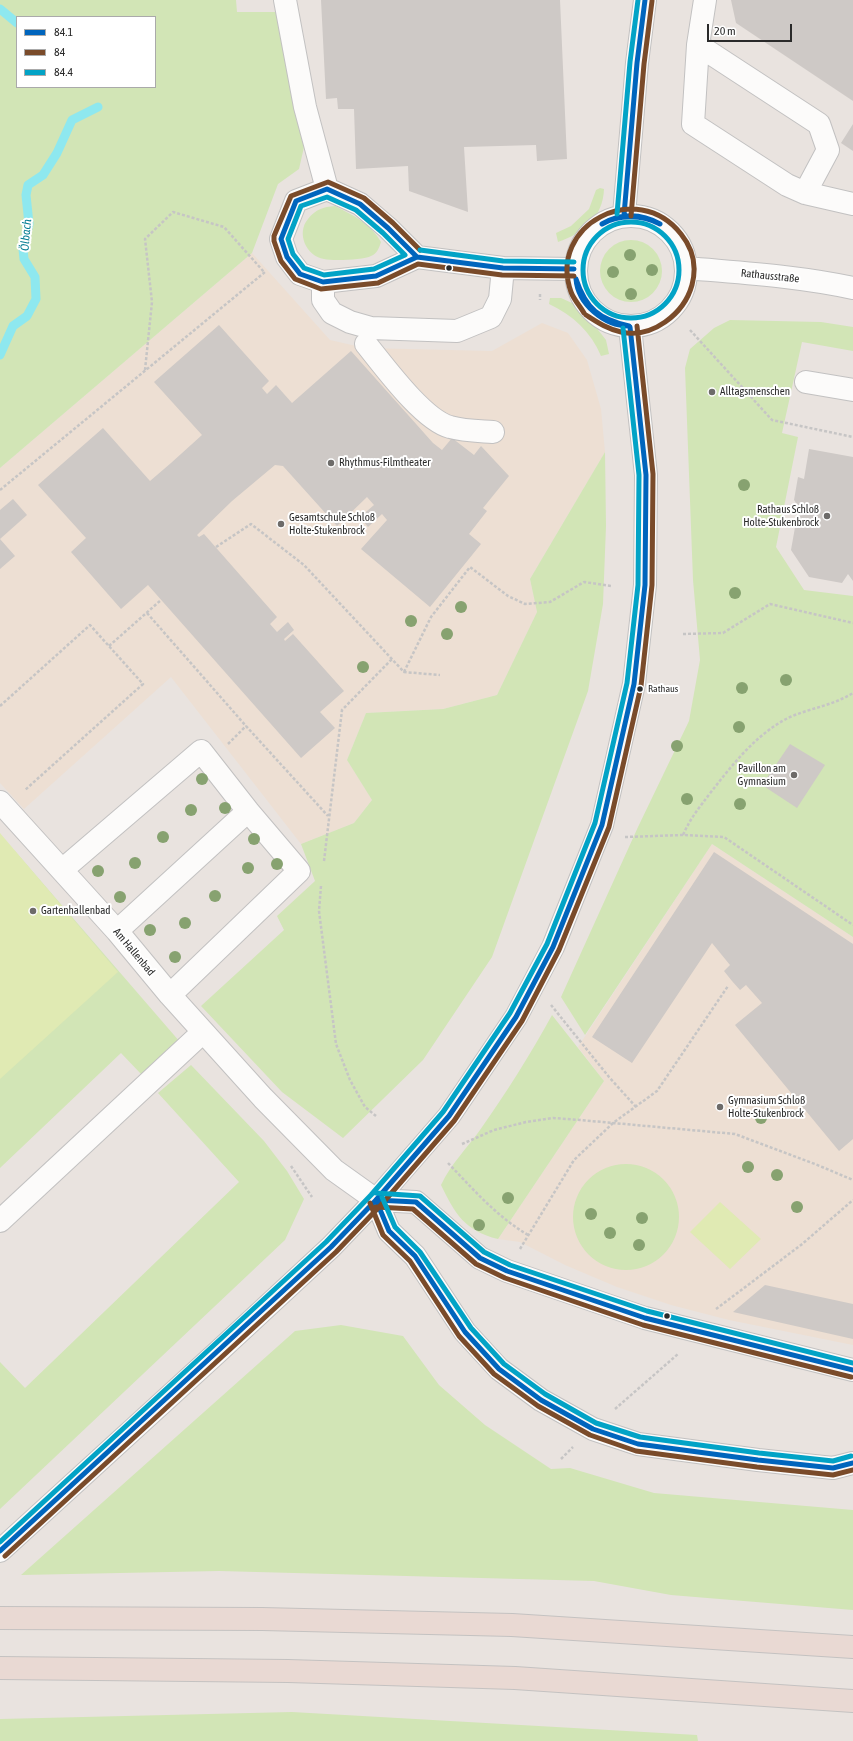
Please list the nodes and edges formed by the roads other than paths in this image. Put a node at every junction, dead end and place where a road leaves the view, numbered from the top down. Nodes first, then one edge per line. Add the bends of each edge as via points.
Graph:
1 (285, 0) edge
2 (645, 0) edge
3 (705, 0) edge
4 (698, 45) junction
5 (327, 189) junction
6 (805, 193) junction
7 (853, 204) edge
8 (624, 215) junction
9 (417, 257) junction
10 (503, 268) junction
11 (687, 268) junction
12 (574, 269) junction
13 (323, 282) junction
14 (853, 288) edge
15 (630, 326) junction
16 (366, 344) dead end
17 (806, 382) dead end
18 (853, 390) edge
19 (493, 432) dead end
20 (3, 805) edge
21 (248, 811) junction
22 (62, 870) junction
23 (117, 931) junction
24 (170, 994) junction
25 (203, 1032) junction
26 (376, 1200) junction
27 (0, 1221) edge
28 (853, 1370) edge
29 (853, 1463) edge
30 (0, 1551) edge
31 (0, 1618) edge
32 (853, 1647) edge
33 (0, 1668) edge
34 (853, 1701) edge

1 - 5 street via 305,107
2 - 8 street
3 - 4 street
4 - 6 street via 693,124 787,185
4 - 6 street via 819,124 828,150
5 - 9 street via 360,204
5 - 13 street via 296,201 281,239 287,257 300,274
6 - 7 street
8 - 11 street via 647,218 667,228 682,246 687,258
8 - 12 street via 605,221 590,233 579,249
9 - 10 street
9 - 13 street via 376,276
10 - 12 street
10 - 13 street via 500,298 491,317 457,331 371,328 350,322 332,313 323,300
11 - 14 street, Rathausstraße via 827,282
11 - 15 street via 684,286 676,303 664,316 648,324
12 - 15 street via 578,291 590,309 608,322
15 - 26 street via 646,475 645,585 634,684 602,825 553,947 516,1017 450,1116
16 - 19 street via 410,397 430,415 449,427
17 - 18 street
20 - 22 street, Am Hallenbad
21 - 22 street via 200,751
21 - 23 street
21 - 24 street via 299,870
22 - 23 street, Am Hallenbad
23 - 24 street, Am Hallenbad
24 - 25 street, Am Hallenbad
25 - 26 street, Am Hallenbad via 334,1170
25 - 27 street
26 - 28 street via 416,1202 480,1258 507,1271 645,1318
26 - 29 street via 389,1231 415,1256 465,1332 499,1369 541,1400 593,1429 638,1444 758,1460 833,1468
26 - 30 street via 331,1247
31 - 32 highway via 270,1619 512,1624
33 - 34 highway via 288,1671 515,1678

